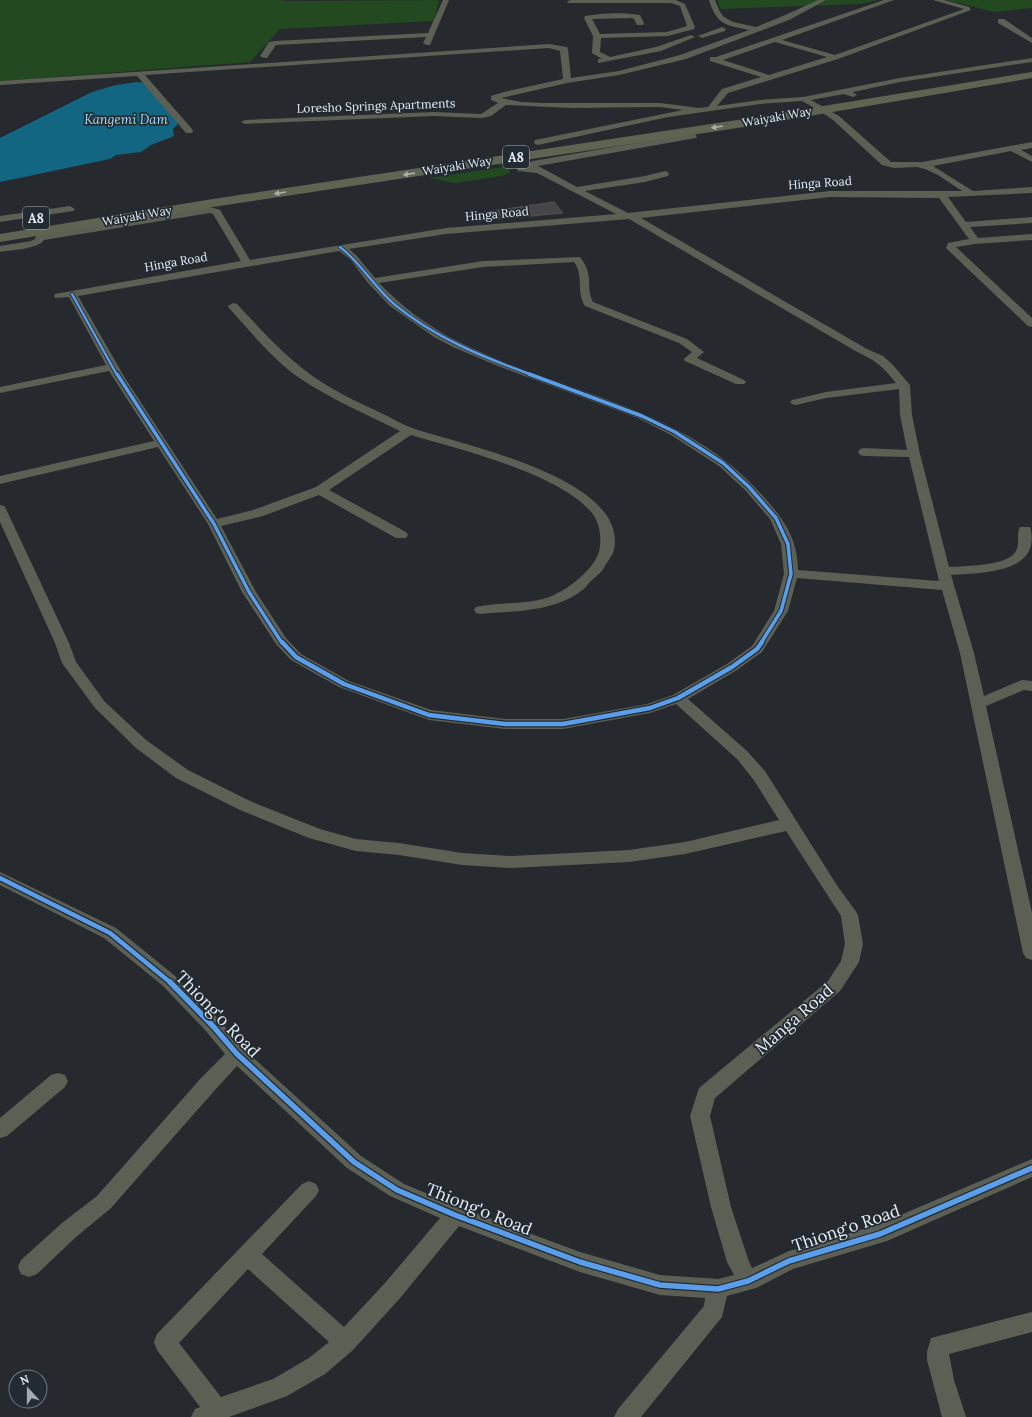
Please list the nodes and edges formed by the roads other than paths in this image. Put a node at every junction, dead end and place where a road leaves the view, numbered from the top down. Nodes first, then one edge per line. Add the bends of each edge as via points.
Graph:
1 (446, 0) edge
2 (712, 0) edge
3 (823, 0) edge
4 (891, 0) edge
5 (936, 0) edge
6 (590, 1) edge
7 (634, 1) edge
8 (570, 2) dead end
9 (842, 9) dead end
10 (854, 12) junction
11 (1002, 20) dead end
12 (640, 23) dead end
13 (722, 29) dead end
14 (756, 29) junction
15 (682, 31) junction
16 (430, 34) junction
17 (413, 35) junction
18 (597, 36) junction
19 (698, 36) junction
20 (386, 37) junction
21 (343, 39) junction
22 (775, 40) junction
23 (300, 41) junction
24 (1032, 41) edge
25 (720, 42) junction
26 (412, 45) dead end
27 (302, 49) dead end
28 (424, 53) junction
29 (264, 56) dead end
30 (702, 56) dead end
31 (835, 57) junction
32 (609, 59) junction
33 (716, 60) junction
34 (1032, 60) edge
35 (598, 62) dead end
36 (1032, 68) edge
37 (139, 73) junction
38 (1032, 75) edge
39 (998, 76) junction
40 (770, 78) junction
41 (567, 81) junction
42 (0, 83) edge
43 (849, 93) junction
44 (806, 100) junction
45 (503, 103) junction
46 (660, 105) junction
47 (712, 108) junction
48 (823, 109) junction
49 (696, 110) junction
50 (668, 115) junction
51 (245, 122) dead end
52 (190, 131) dead end
53 (694, 136) dead end
54 (1032, 145) edge
55 (527, 146) junction
56 (1013, 149) junction
57 (1032, 159) edge
58 (922, 165) junction
59 (536, 168) junction
60 (665, 174) dead end
61 (1009, 182) dead end
62 (576, 190) junction
63 (1032, 190) edge
64 (1003, 192) junction
65 (971, 193) junction
66 (942, 195) junction
67 (159, 200) dead end
68 (104, 208) dead end
69 (70, 209) dead end
70 (189, 210) junction
71 (629, 216) junction
72 (0, 219) edge
73 (1032, 220) edge
74 (15, 222) junction
75 (0, 224) edge
76 (963, 225) junction
77 (41, 235) junction
78 (18, 236) junction
79 (1032, 237) edge
80 (0, 238) edge
81 (975, 241) junction
82 (340, 247) junction
83 (0, 249) edge
84 (247, 263) junction
85 (372, 281) junction
86 (233, 306) dead end
87 (1032, 324) edge
88 (112, 367) junction
89 (740, 382) dead end
90 (904, 385) junction
91 (0, 390) edge
92 (796, 402) dead end
93 (409, 431) junction
94 (162, 443) junction
95 (864, 452) dead end
96 (914, 454) junction
97 (0, 480) edge
98 (320, 490) junction
99 (0, 509) edge
100 (214, 524) junction
101 (1025, 530) dead end
102 (401, 535) dead end
103 (1017, 559) junction
104 (1032, 559) edge
105 (943, 571) junction
106 (791, 574) junction
107 (948, 586) junction
108 (481, 610) dead end
109 (1032, 686) edge
110 (678, 698) junction
111 (978, 704) junction
112 (789, 824) junction
113 (4, 884) edge
114 (1026, 894) edge
115 (1032, 953) edge
116 (237, 1054) junction
117 (58, 1081) dead end
118 (0, 1130) edge
119 (1032, 1168) edge
120 (309, 1190) dead end
121 (455, 1215) junction
122 (247, 1255) junction
123 (29, 1267) dead end
124 (748, 1281) junction
125 (718, 1290) junction
126 (1032, 1322) edge
127 (345, 1342) junction
128 (210, 1414) edge
129 (626, 1417) edge
130 (954, 1417) edge

1 - 16 street
2 - 14 street via 720,18
3 - 14 street
4 - 10 street
5 - 31 street via 968,10
6 - 7 street
6 - 8 street
7 - 15 street via 667,1 681,4 691,27
9 - 10 street
10 - 22 street
11 - 24 street
12 - 18 street via 635,16 590,17 588,18
13 - 19 street
14 - 25 street
15 - 18 street via 664,35
15 - 19 street
16 - 17 street
16 - 28 street
17 - 20 street via 397,33
17 - 26 street
18 - 32 street via 596,53
19 - 25 street
19 - 32 street via 658,49
20 - 21 street via 353,35
20 - 21 street via 394,47 371,51 351,50
21 - 23 street via 312,37
22 - 31 street
22 - 33 street
23 - 27 street
23 - 29 street via 283,38 273,43
25 - 41 street via 683,56 619,73
28 - 37 street
28 - 41 street via 558,46 564,49
30 - 33 street
31 - 40 street
32 - 35 street
33 - 40 street
34 - 43 street via 900,80
36 - 39 highway, Waiyaki Way / A8
37 - 42 street
37 - 52 street
38 - 39 highway, Waiyaki Way / A8
39 - 43 highway, Waiyaki Way / A8
39 - 48 highway, Waiyaki Way / A8
40 - 47 street via 722,93
41 - 45 street via 494,98
43 - 44 highway, Waiyaki Way / A8
44 - 47 street via 765,101
44 - 48 street
44 - 55 highway, Waiyaki Way / A8
45 - 46 street
45 - 51 street, Loresho Springs Apartments via 482,116 434,114
46 - 49 street
46 - 50 street
47 - 49 street
48 -> 55 highway, Waiyaki Way / A8 via 744,123
48 - 58 street via 885,163
49 - 50 street
50 - 55 street
53 - 59 street
54 - 56 street
55 - 59 street
55 - 59 street via 521,170
55 - 67 highway, Waiyaki Way / A8
55 -> 70 highway, Waiyaki Way / A8
56 - 57 street
56 - 58 street
58 - 65 street via 934,169
59 - 62 street
60 - 62 street
61 - 64 street via 995,186
62 - 71 street
63 - 64 street, Hinga Road
64 - 65 street, Hinga Road
65 - 66 street, Hinga Road
66 - 71 street, Hinga Road via 830,194
66 - 76 street
68 - 74 highway, Waiyaki Way / A8
69 - 72 street
70 - 77 highway, Waiyaki Way / A8
70 - 84 street via 217,212
71 - 82 street, Hinga Road via 446,231
71 - 90 street via 879,358
73 - 76 street
74 - 75 highway, Waiyaki Way / A8
74 - 78 highway via 14,228
76 - 81 street
77 - 78 highway, Waiyaki Way / A8
77 - 83 street via 34,244
78 - 80 highway, Waiyaki Way / A8
79 - 81 street
81 - 87 street via 951,245 951,248
82 - 84 street, Hinga Road
82 - 85 street via 353,257
84 - 88 street, Hinga Road via 65,295
85 - 89 street via 483,264 577,259 581,263 586,280 584,297 589,304 683,341 699,352 689,359
85 - 106 street via 394,304 457,345 642,416 702,448 749,487 776,518 788,544
86 - 93 street via 265,342 301,374 335,396
88 - 91 street
88 - 94 street
90 - 92 street
90 - 96 street via 906,415
93 - 98 street
93 - 108 street via 543,474 578,494 590,504 603,521 607,534 607,550 596,571 577,588 557,599 531,605
94 - 97 street
94 - 100 street
95 - 96 street
96 - 105 street
98 - 100 street via 258,513
98 - 102 street
99 - 112 street via 69,663 100,705 141,744 182,774 246,806 315,834 356,845 462,859 512,862 629,856 685,848
100 - 110 street via 249,592 281,641 296,657 344,684 429,715 505,724 563,724 643,709
101 - 103 street via 1025,544
103 - 104 street
103 - 105 street via 990,567
105 - 107 street
106 - 107 street
106 - 110 street via 781,612 757,649 732,667
107 - 111 street
109 - 111 street via 1022,685
110 - 112 street, Manga Road via 742,756 758,775
111 - 114 street via 1008,848
112 - 124 street, Manga Road via 849,915 854,944 850,962 834,986 706,1094 700,1116 721,1207 738,1262
113 - 116 street, Thiong'o Road via 110,933 168,980
114 - 115 street
116 - 121 street, Thiong'o Road via 354,1162 397,1190
116 - 123 street via 104,1202
117 - 118 street
119 - 124 street, Thiong'o Road via 880,1234 789,1261
120 - 122 street
121 - 125 street, Thiong'o Road via 580,1262 660,1285
121 - 127 street via 393,1290
122 - 127 street
122 - 128 street via 165,1342
124 - 125 street, Thiong'o Road
125 - 129 street via 714,1310
126 - 130 street via 939,1346 937,1353
127 - 128 street via 317,1366 279,1388

